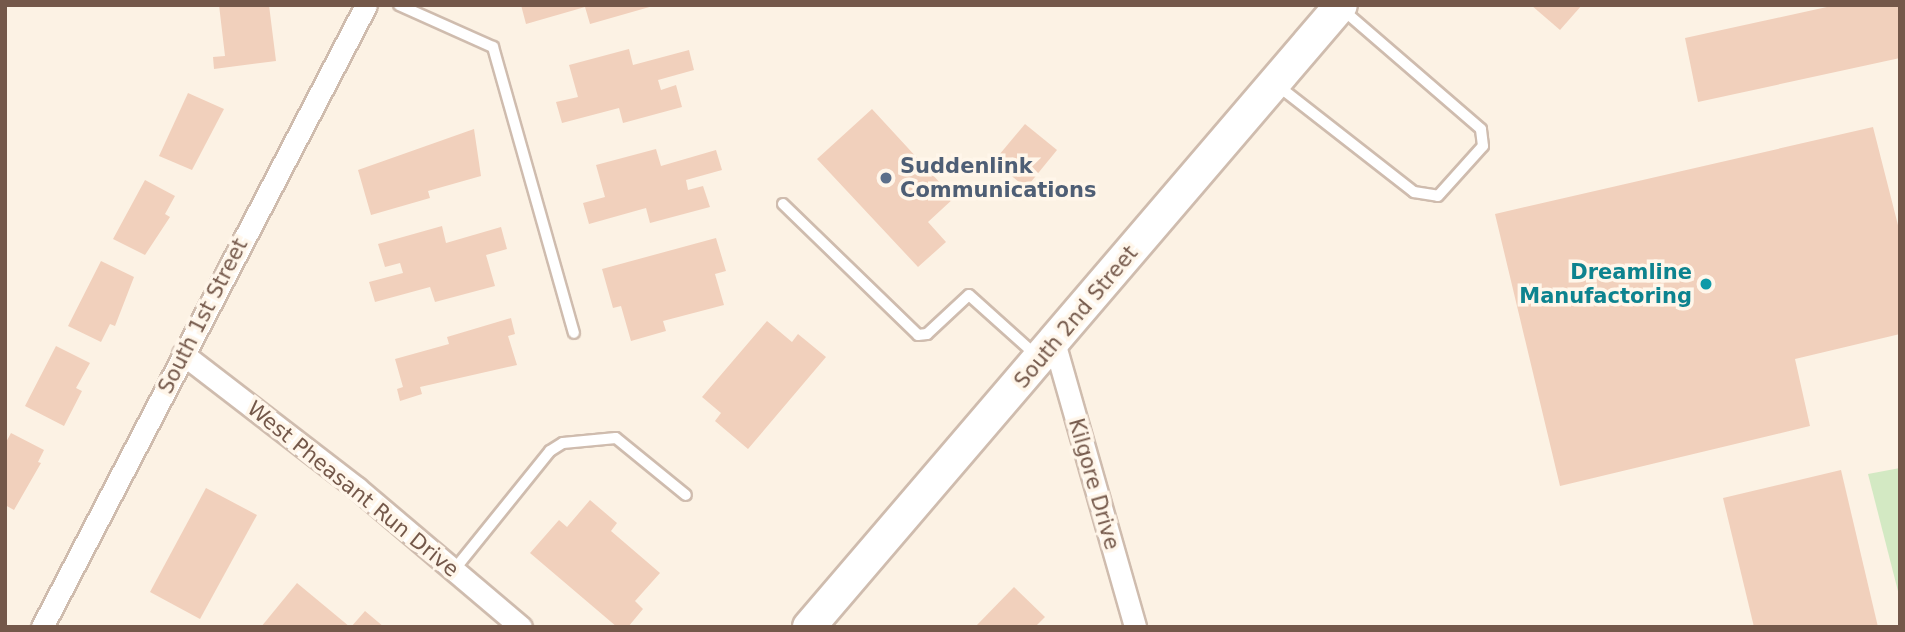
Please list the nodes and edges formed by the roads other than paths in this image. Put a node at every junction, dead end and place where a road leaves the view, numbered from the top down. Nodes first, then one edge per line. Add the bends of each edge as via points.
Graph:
1 (366, 5) edge
2 (399, 5) edge
3 (1340, 6) edge
4 (1275, 83) junction
5 (783, 204) dead end
6 (575, 333) dead end
7 (1047, 350) junction
8 (183, 354) junction
9 (686, 495) dead end
10 (454, 570) junction
11 (42, 627) edge
12 (521, 627) edge
13 (809, 627) edge
14 (1135, 627) edge

1 - 8 street, South 1st Street
2 - 6 lane via 493,47
3 - 4 main road, South 2nd Street
3 - 4 lane via 1481,129 1483,146 1438,196 1414,192
4 - 7 main road, South 2nd Street
5 - 7 lane via 918,335 927,334 969,295
7 - 13 main road, South 2nd Street
7 - 14 street, Kilgore Drive
8 - 10 street, West Pheasant Run Drive via 357,488
8 - 11 street, South 1st Street
9 - 10 lane via 616,438 563,443 550,451
10 - 12 street, West Pheasant Run Drive

